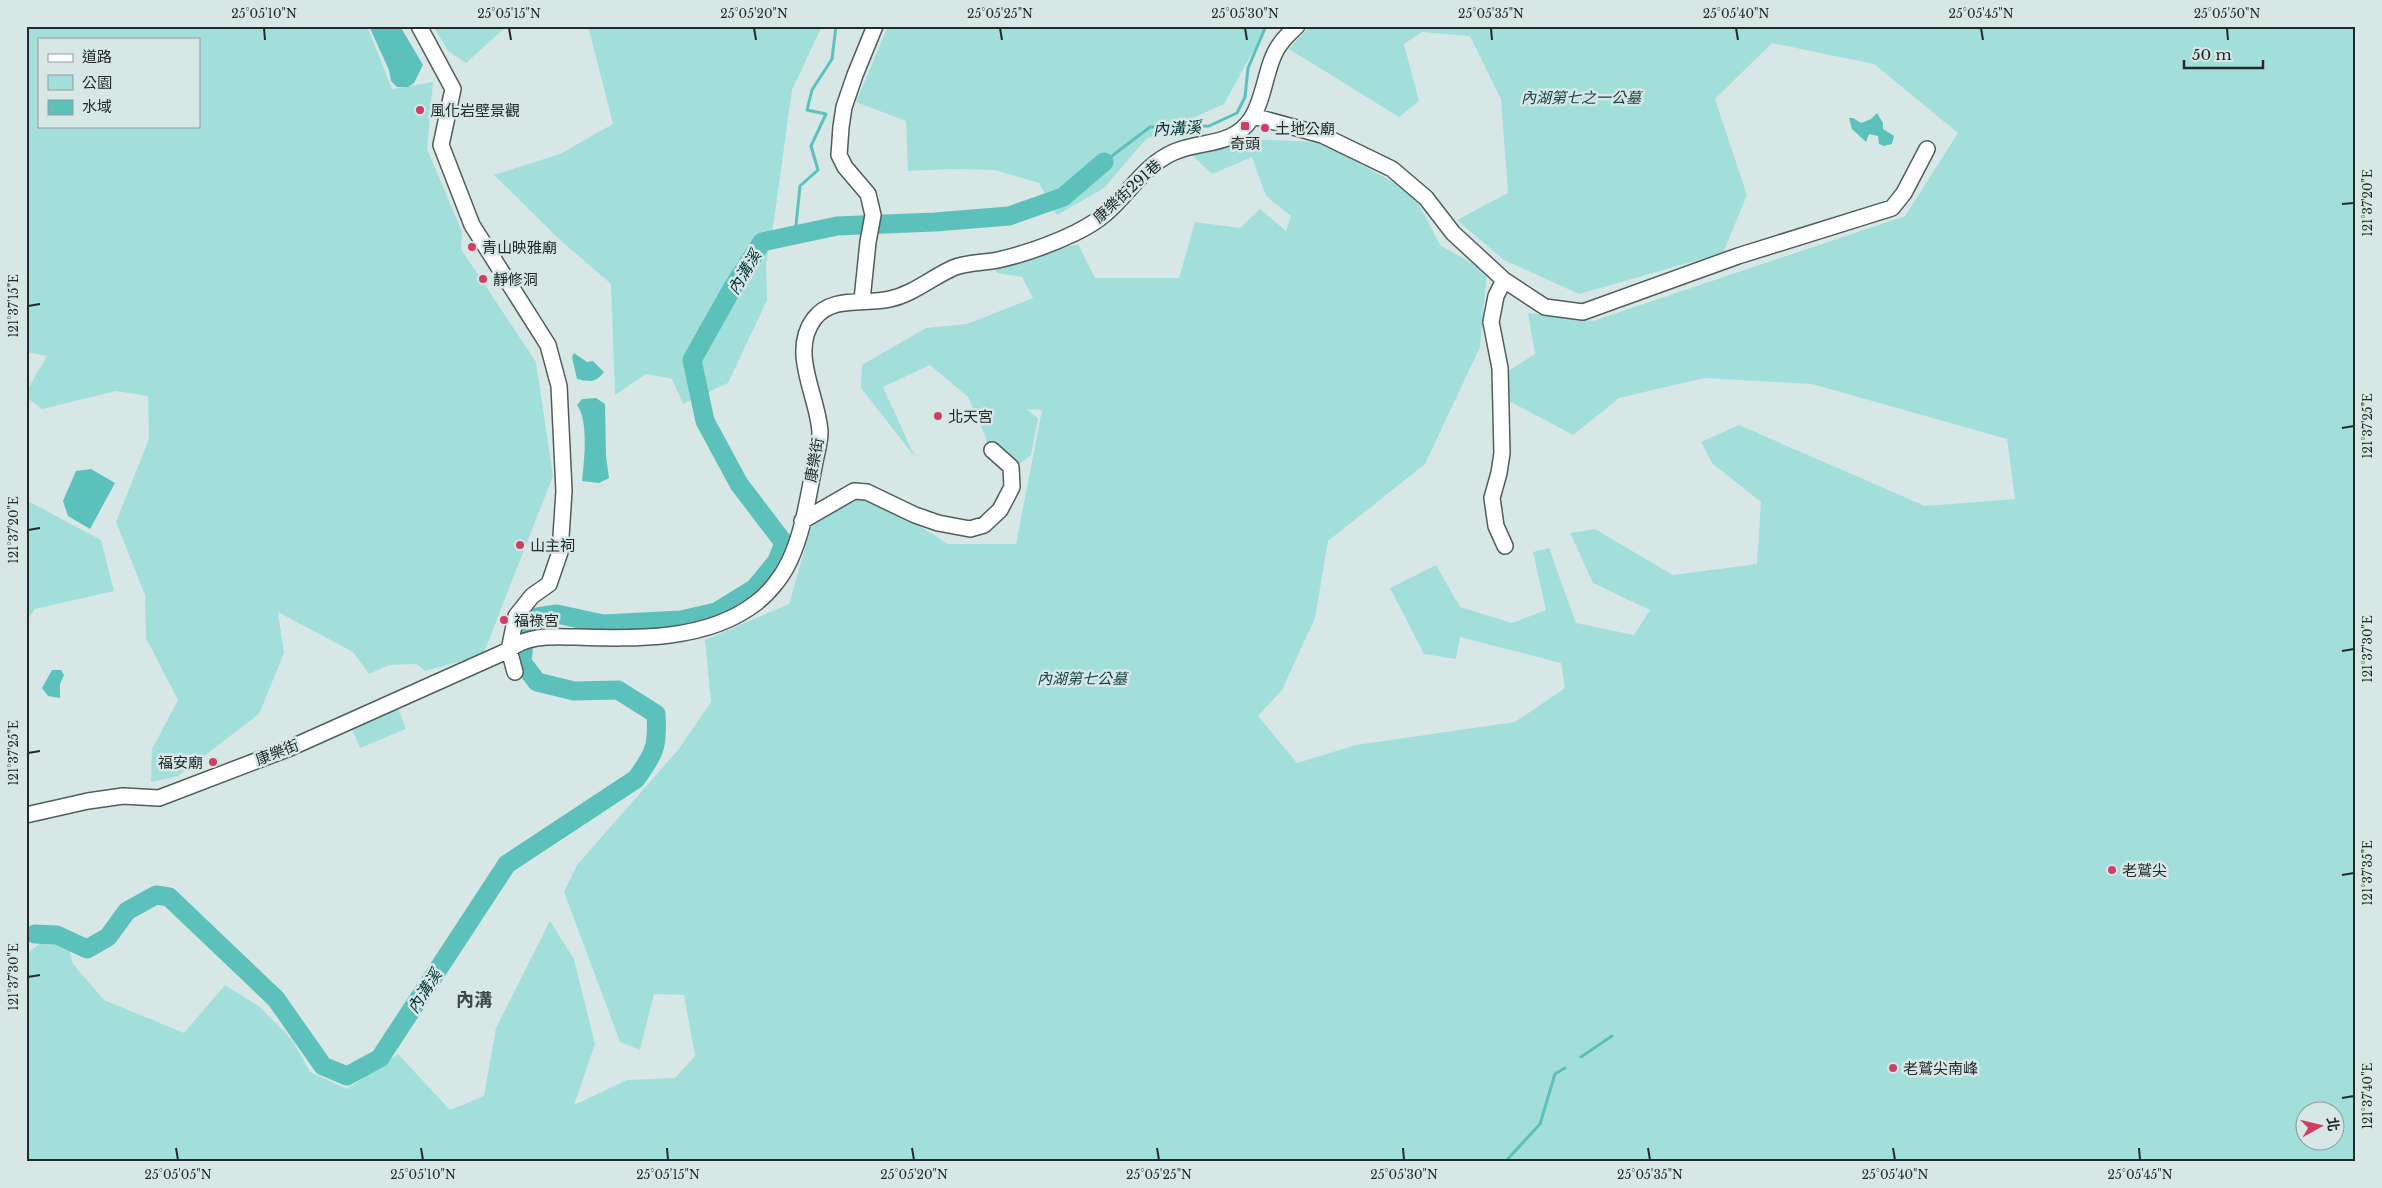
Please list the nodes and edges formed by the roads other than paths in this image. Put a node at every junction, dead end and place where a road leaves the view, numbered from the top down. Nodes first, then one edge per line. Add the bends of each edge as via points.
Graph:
1 (419, 26) edge
2 (875, 26) edge
3 (1297, 26) edge
4 (1253, 116) junction
5 (1928, 149) dead end
6 (1041, 247) joint
7 (1504, 280) junction
8 (862, 300) junction
9 (992, 450) dead end
10 (802, 521) junction
11 (1505, 546) dead end
12 (513, 648) junction
13 (515, 672) dead end
14 (26, 816) edge

1 - 12 street via 453,89 441,145 472,225 548,345 559,386 564,491 560,552 549,584 532,596 516,616
2 - 8 street via 844,107 840,155 845,167 868,194 873,215
3 - 4 street, 康樂街291巷 via 1279,44
4 - 6 street, 康樂街291巷 via 1238,134 1175,151 1150,166 1104,216
4 - 7 street via 1322,135 1392,169 1426,198 1453,233
5 - 7 street via 1892,208 1738,256 1583,312 1544,307
6 - 8 street, 康樂街 via 955,267 913,291 888,300
7 - 11 street via 1496,296 1491,322 1500,368 1502,453 1492,498 1496,526
8 - 10 street, 康樂街 via 836,304 815,316 806,332 804,353 820,436
9 - 10 street via 1011,467 1012,487 1000,510 984,525 970,529 938,523 867,492 854,491
10 - 12 street, 康樂街 via 788,563 771,588 755,604 726,620 680,635 548,636
12 - 13 street
12 - 14 street, 康樂街 via 290,748 159,798 123,796

